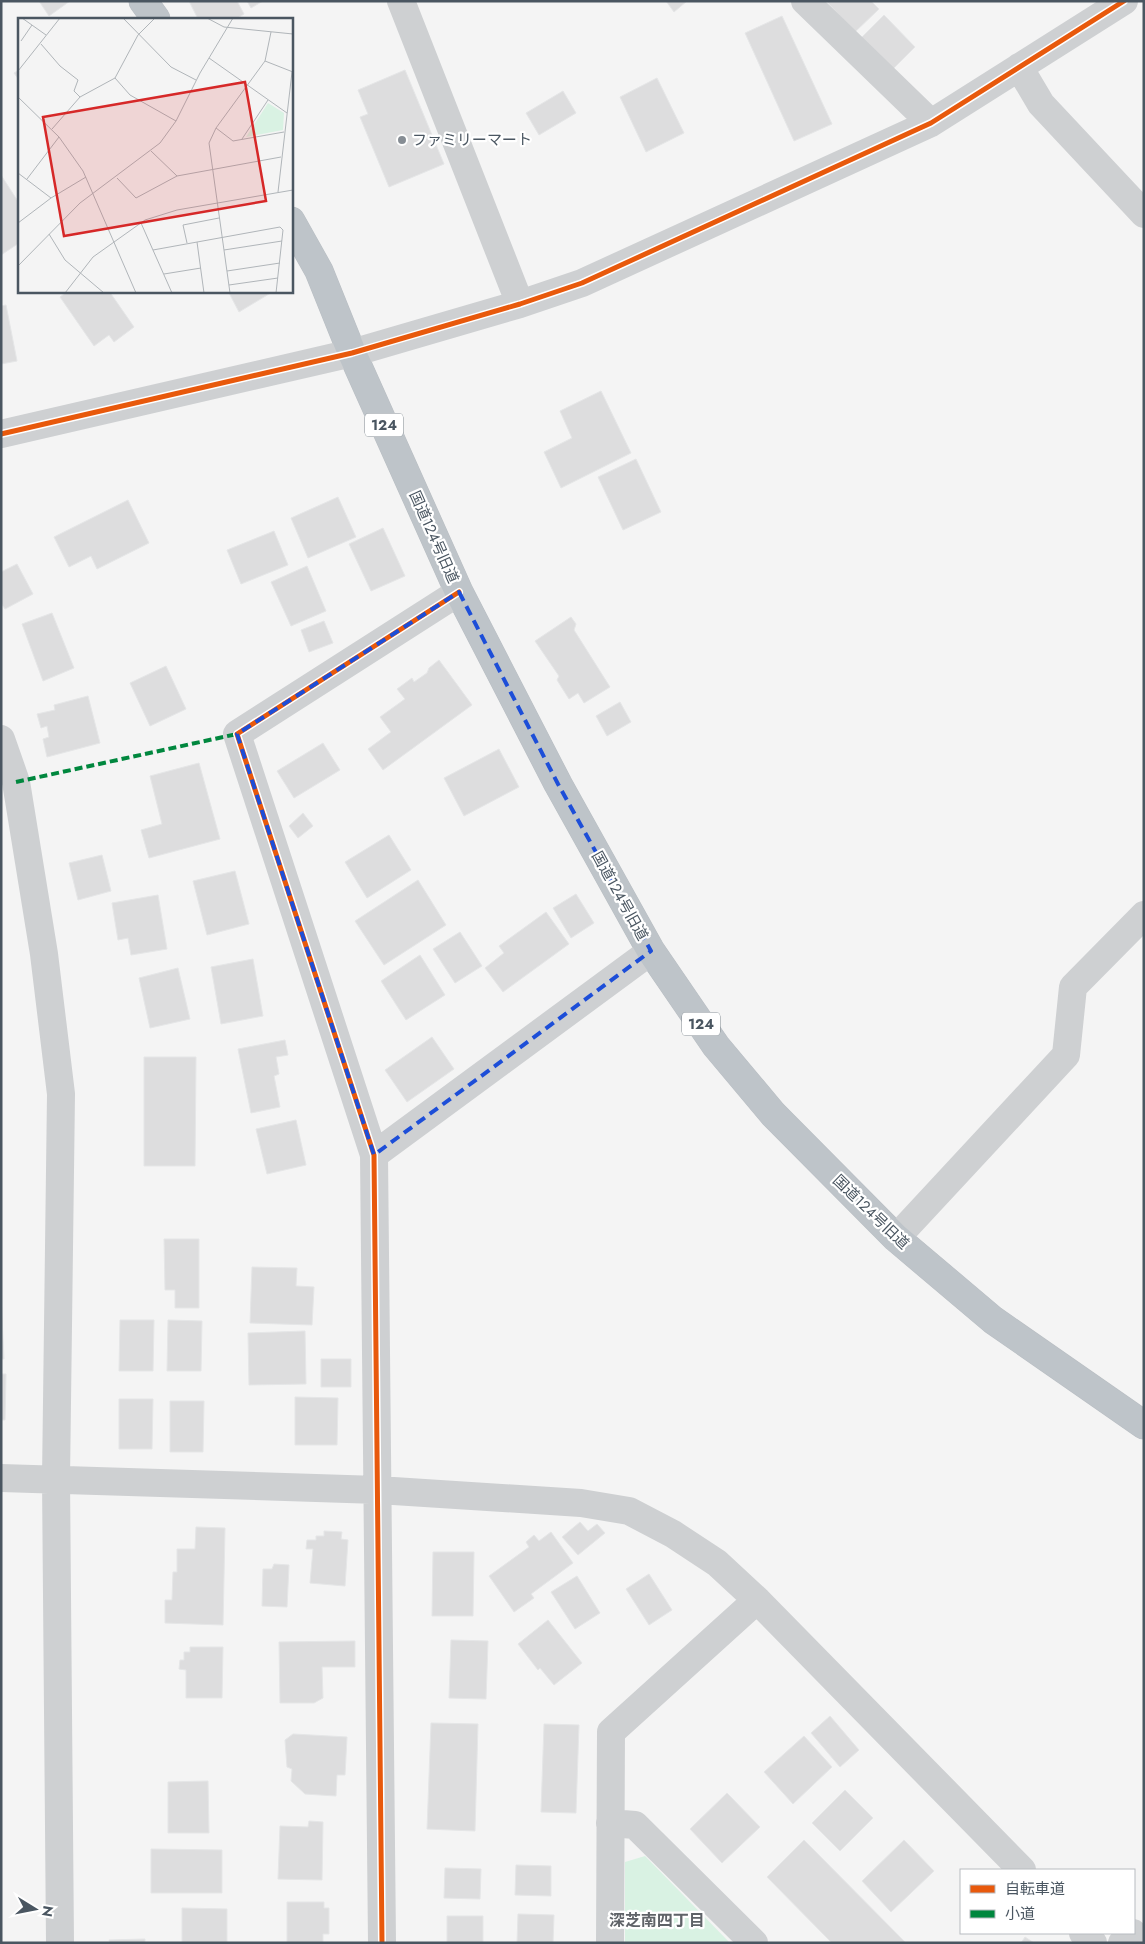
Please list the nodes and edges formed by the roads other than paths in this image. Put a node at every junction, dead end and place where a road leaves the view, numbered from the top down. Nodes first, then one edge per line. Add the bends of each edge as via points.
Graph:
1 (144, 1) edge
2 (401, 1) edge
3 (805, 1) edge
4 (1124, 1) edge
5 (155, 18) edge
6 (1019, 67) junction
7 (931, 123) junction
8 (1144, 214) edge
9 (292, 223) edge
10 (520, 304) junction
11 (352, 353) junction
12 (1, 434) edge
13 (458, 592) junction
14 (1, 740) edge
15 (1144, 915) edge
16 (651, 951) junction
17 (374, 1155) junction
18 (896, 1238) junction
19 (1144, 1425) edge
20 (1, 1478) edge
21 (56, 1479) junction
22 (378, 1490) junction
23 (757, 1600) junction
24 (610, 1823) junction
25 (1021, 1869) edge
26 (1084, 1934) edge
27 (1131, 1934) edge
28 (60, 1943) edge
29 (382, 1943) edge
30 (610, 1943) edge
31 (754, 1943) edge
32 (1093, 1943) edge
33 (1122, 1943) edge

1 - 5 highway
2 - 10 street
3 - 7 street
4 - 6 street
6 - 7 street
6 - 8 street via 1041,104
7 - 10 street via 582,283
9 - 11 highway, 国道124号旧道 / 124 via 319,271
10 - 11 street
11 - 12 street
11 - 13 highway, 国道124号旧道 / 124
13 - 16 highway, 国道124号旧道 / 124 via 558,784
13 - 17 street via 237,734
14 - 21 street via 16,782 44,954 62,1094
15 - 18 street via 1073,987 1066,1055
16 - 17 street
16 - 18 highway, 国道124号旧道 / 124 via 716,1046 773,1114
17 - 22 street
18 - 19 highway, 国道124号旧道 / 124 via 994,1320
20 - 21 street
21 - 22 street
21 - 28 street
22 - 23 street via 581,1503 629,1511 717,1563
22 - 29 street
23 - 24 street via 610,1732
23 - 25 street
24 - 30 street
24 - 31 street via 635,1825
26 - 32 street
27 - 33 street

